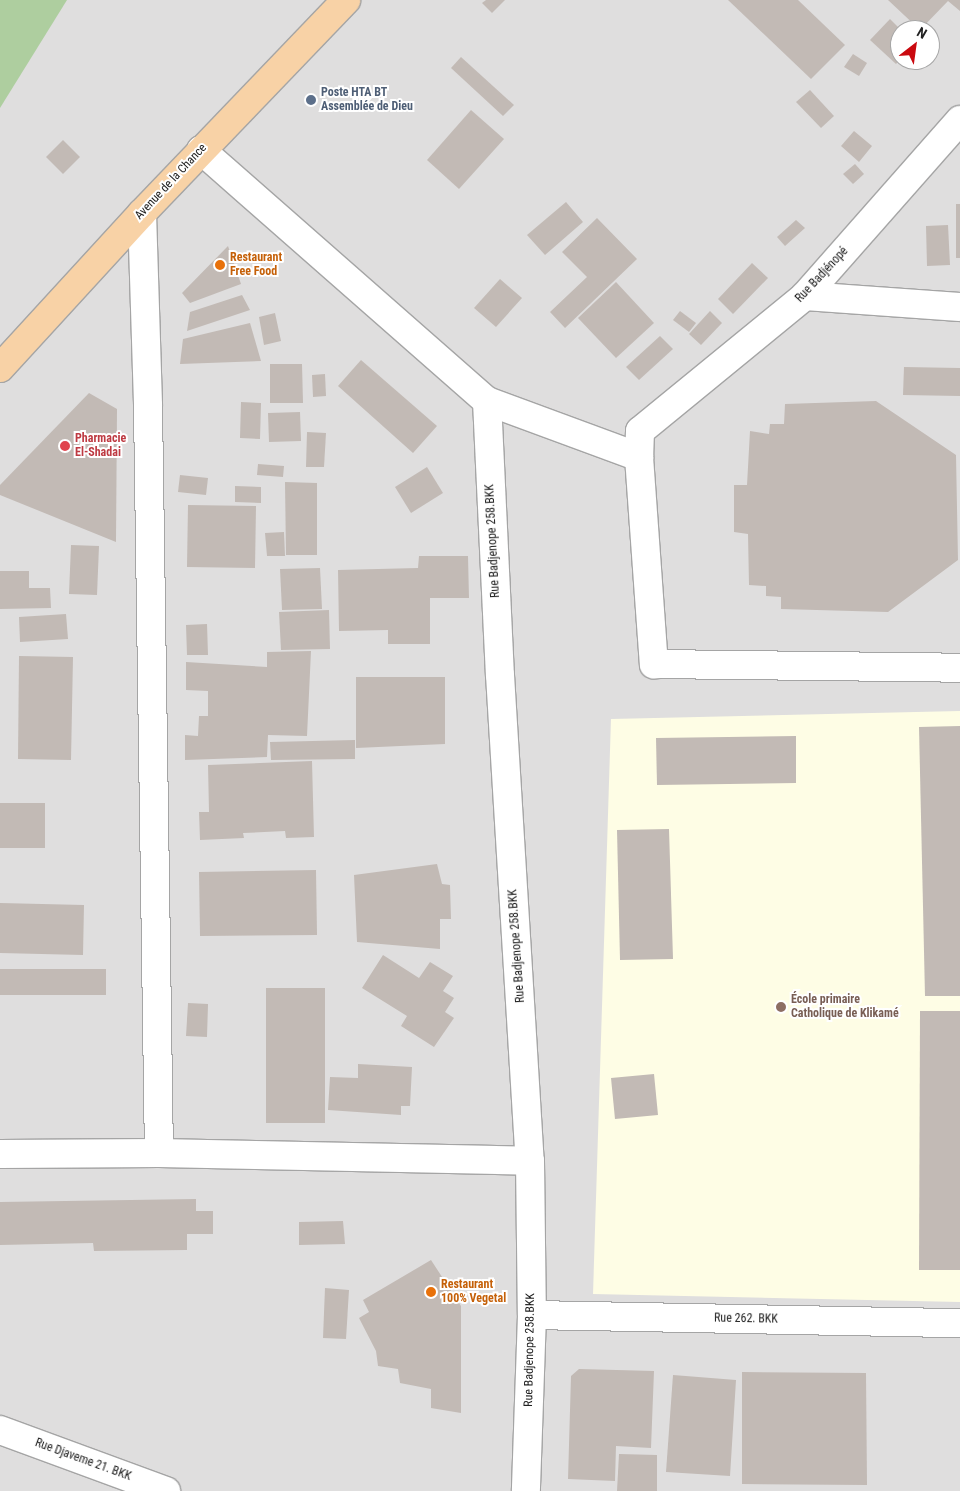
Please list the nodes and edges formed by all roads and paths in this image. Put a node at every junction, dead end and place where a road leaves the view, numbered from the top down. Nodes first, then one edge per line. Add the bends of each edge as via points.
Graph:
1 (346, 0) edge
2 (960, 120) edge
3 (201, 150) junction
4 (142, 214) junction
5 (805, 296) junction
6 (960, 307) edge
7 (0, 368) edge
8 (487, 401) junction
9 (639, 457) junction
10 (960, 668) edge
11 (160, 1153) junction
12 (0, 1154) edge
13 (530, 1161) junction
14 (532, 1315) junction
15 (960, 1323) edge
16 (0, 1430) edge
17 (153, 1489) edge
18 (526, 1491) edge

1 - 3 main road, Avenue de la Chance
2 - 5 street, Rue Badjénopé
3 - 4 main road, Avenue de la Chance
3 - 8 street
4 - 7 main road, Avenue de la Chance
4 - 11 street
5 - 6 street
5 - 9 street, Rue Badjénopé via 640,431
8 - 9 street
8 - 13 street, Rue Badjenope 258.BKK via 500,685
9 - 10 street, Rue Badjénopé via 654,664
11 - 12 street
11 - 13 street
13 - 14 street, Rue Badjenope 258.BKK
14 - 15 street, Rue 262. BKK
14 - 18 street, Rue Badjenope 258.BKK
16 - 17 street, Rue Djaveme 21. BKK

